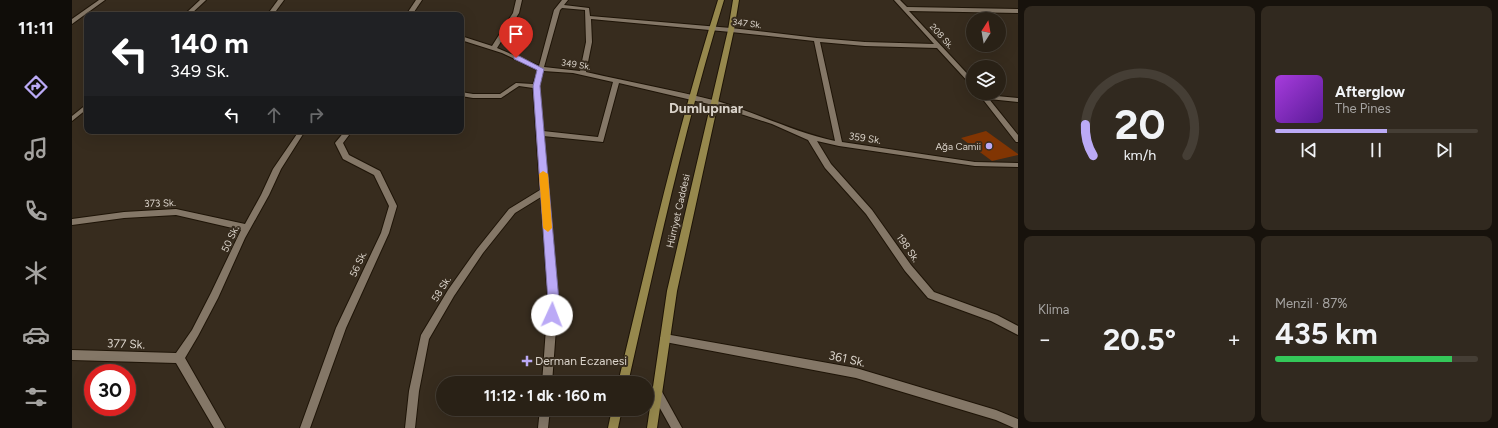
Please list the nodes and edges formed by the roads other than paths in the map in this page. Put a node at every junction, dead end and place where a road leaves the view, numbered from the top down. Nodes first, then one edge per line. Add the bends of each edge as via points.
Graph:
1 (102, 0) edge
2 (203, 0) edge
3 (281, 0) edge
4 (419, 0) edge
5 (519, 0) edge
6 (722, 0) edge
7 (736, 0) edge
8 (897, 0) edge
9 (563, 3) edge
10 (905, 9) junction
11 (1018, 11) edge
12 (86, 12) edge
13 (190, 12) edge
14 (272, 12) edge
15 (411, 12) edge
16 (84, 13) edge
17 (588, 17) junction
18 (72, 22) edge
19 (712, 28) junction
20 (731, 30) junction
21 (464, 39) edge
22 (817, 40) junction
23 (939, 46) junction
24 (494, 49) junction
25 (541, 69) junction
26 (582, 73) junction
27 (966, 76) edge
28 (616, 81) junction
29 (536, 86) junction
30 (464, 94) edge
31 (692, 97) junction
32 (1006, 98) edge
33 (987, 100) edge
34 (1018, 100) edge
35 (714, 103) junction
36 (84, 109) edge
37 (80, 112) junction
38 (84, 112) edge
39 (72, 119) edge
40 (540, 133) junction
41 (300, 134) edge
42 (346, 134) edge
43 (811, 138) junction
44 (1018, 140) edge
45 (840, 144) junction
46 (1018, 165) edge
47 (545, 191) junction
48 (72, 222) edge
49 (247, 228) junction
50 (1018, 331) edge
51 (665, 338) junction
52 (72, 355) edge
53 (179, 358) junction
54 (548, 376) edge
55 (625, 376) edge
56 (657, 394) junction
57 (544, 416) edge
58 (616, 416) edge
59 (1018, 424) edge
60 (220, 428) edge
61 (305, 428) edge
62 (410, 428) edge
63 (543, 428) edge
64 (613, 428) edge
65 (652, 428) edge
66 (677, 428) edge

1 - 12 street
2 - 13 street
3 - 14 street
4 - 15 street
5 - 24 street via 516,13
6 - 19 main road, Hürriyet Caddesi
7 - 20 main road, Hürriyet Caddesi
8 - 10 street, 208 Sk.
9 - 17 street via 587,9
9 - 25 street via 557,10
10 - 11 street
10 - 23 street, 208 Sk.
16 - 18 street
17 - 19 street, 347 Sk.
17 - 26 street via 589,42
19 - 20 street, 347 Sk.
19 - 31 main road, Hürriyet Caddesi
20 - 22 street, 347 Sk.
20 - 35 main road, Hürriyet Caddesi
21 - 24 street, 349 Sk.
22 - 23 street, 347 Sk.
22 - 45 street
23 - 27 street, 208 Sk.
24 - 25 street, 349 Sk.
25 - 26 street, 349 Sk.
25 - 29 street
26 - 28 street, 349 Sk.
28 - 31 street, 349 Sk.
28 - 40 street via 601,140
29 - 30 street via 518,84 501,96
29 - 40 street
31 - 35 street, 349 Sk.
31 - 55 main road, Hürriyet Caddesi
32 - 34 street
33 - 44 street
35 - 43 street, 359 Sk.
35 - 51 main road, Hürriyet Caddesi via 672,291
36 - 37 street
37 - 38 street
37 - 39 street
40 - 47 street
41 - 49 street, 50 Sk. via 277,169
42 - 61 street, 56 Sk. via 339,143 346,157 377,173 393,206 385,233 340,328
43 - 45 street, 359 Sk.
43 - 50 street, 198 Sk. via 828,166 869,212 908,268 931,295 994,318
45 - 46 street, 359 Sk. via 974,164
47 - 54 street via 553,301
47 - 62 street, 58 Sk. via 512,211 450,292 424,338
48 - 49 street, 373 Sk. via 176,212
49 - 53 street, 50 Sk. via 215,295
51 - 56 main road, Hürriyet Caddesi
51 - 59 street, 361 Sk. via 856,373
52 - 53 street, 377 Sk.
53 - 60 street
56 - 65 main road, Hürriyet Caddesi
56 - 66 street
57 - 63 street
58 - 64 main road

